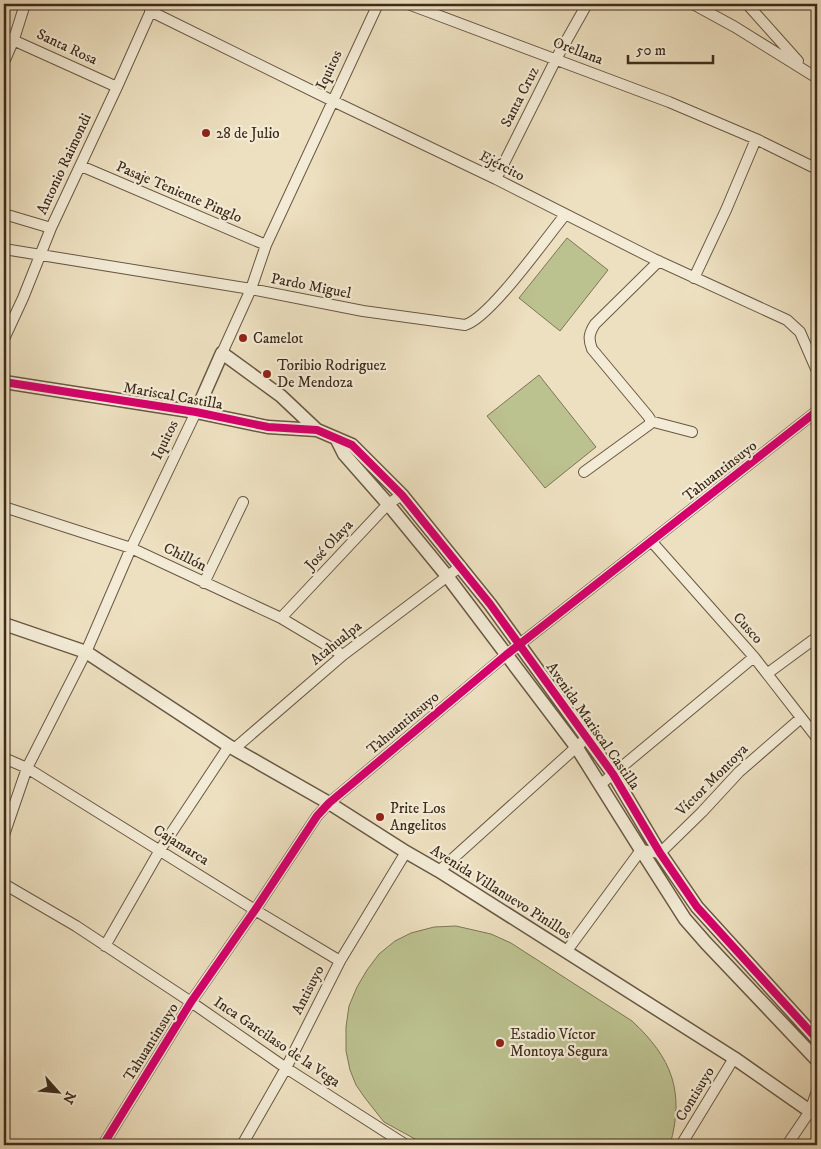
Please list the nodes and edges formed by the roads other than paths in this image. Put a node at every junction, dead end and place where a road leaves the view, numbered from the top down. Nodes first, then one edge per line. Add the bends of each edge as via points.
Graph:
1 (25, 4) edge
2 (378, 4) edge
3 (408, 4) edge
4 (588, 4) edge
5 (694, 4) edge
6 (747, 4) edge
7 (152, 7) edge
8 (9, 38) edge
9 (556, 59) junction
10 (4, 62) edge
11 (808, 71) junction
12 (817, 78) edge
13 (117, 87) junction
14 (333, 101) junction
15 (756, 139) junction
16 (80, 166) junction
17 (817, 169) edge
18 (496, 179) junction
19 (4, 214) edge
20 (565, 215) junction
21 (51, 228) junction
22 (266, 246) junction
23 (4, 249) edge
24 (40, 254) junction
25 (659, 261) junction
26 (694, 278) junction
27 (251, 289) junction
28 (4, 339) edge
29 (222, 353) junction
30 (817, 371) edge
31 (4, 382) edge
32 (196, 412) junction
33 (817, 412) edge
34 (650, 422) junction
35 (317, 430) junction
36 (692, 432) dead end
37 (336, 438) junction
38 (584, 472) dead end
39 (402, 495) junction
40 (243, 502) dead end
41 (388, 504) junction
42 (4, 508) edge
43 (652, 542) junction
44 (131, 548) junction
45 (461, 566) junction
46 (447, 576) junction
47 (204, 583) junction
48 (281, 618) junction
49 (4, 624) edge
50 (817, 637) edge
51 (519, 645) junction
52 (86, 652) junction
53 (343, 655) junction
54 (506, 655) junction
55 (754, 657) junction
56 (768, 673) junction
57 (801, 718) junction
58 (586, 738) junction
59 (817, 738) edge
60 (231, 748) junction
61 (577, 748) junction
62 (4, 758) edge
63 (27, 768) junction
64 (614, 774) junction
65 (601, 784) junction
66 (329, 803) junction
67 (4, 835) edge
68 (160, 850) junction
69 (640, 850) junction
70 (406, 852) junction
71 (660, 853) junction
72 (439, 871) junction
73 (4, 884) edge
74 (255, 910) junction
75 (105, 946) junction
76 (566, 952) junction
77 (340, 961) junction
78 (191, 1002) junction
79 (817, 1039) edge
80 (734, 1058) junction
81 (817, 1060) edge
82 (286, 1068) junction
83 (817, 1091) edge
84 (814, 1114) edge
85 (107, 1144) edge
86 (242, 1145) edge
87 (406, 1145) edge
88 (681, 1145) edge
89 (787, 1145) edge

1 - 8 street
2 - 14 street, Iquitos
3 - 9 street, Orellana
4 - 9 street, Santa Cruz
5 - 11 street
6 - 11 street
7 - 13 street, Antonio Raimondi
7 - 14 street, Ejército
8 - 10 street
8 - 13 street, Santa Rosa
9 - 15 street, Orellana
9 - 18 street, Santa Cruz
11 - 12 street
13 - 16 street, Antonio Raimondi
14 - 18 street, Ejército
14 - 22 street, Iquitos
15 - 17 street, Orellana
15 - 26 street
16 - 21 street, Antonio Raimondi
16 - 22 street, Pasaje Teniente Pinglo
18 - 20 street, Ejército
19 - 21 street
20 - 25 street, Ejército
20 - 27 street, Pardo Miguel via 499,297 465,325 362,311
21 - 24 street, Antonio Raimondi
22 - 27 street, Iquitos
23 - 24 street, Pardo Miguel
24 - 27 street, Pardo Miguel
24 - 28 street, Antonio Raimondi
25 - 26 street, Ejército
25 - 34 street via 589,334 592,350
26 - 30 street, Ejército via 792,323 803,337
27 - 29 street, Iquitos
29 - 32 street, Iquitos
29 - 35 street via 281,396
31 - 32 street, Mariscal Castilla
32 - 35 street, Mariscal Castilla via 268,427
32 - 44 street, Iquitos
33 - 43 street, Tahuantinsuyo
34 - 36 street
34 - 38 street
35 - 37 street, Mariscal Castilla
37 - 39 street, Avenida Mariscal Castilla via 352,444
37 - 41 street, Avenida Mariscal Castilla via 344,454
39 - 41 street, José Olaya
39 - 45 street, Avenida Mariscal Castilla
40 - 47 street
41 - 46 street, Avenida Mariscal Castilla
41 - 48 street, José Olaya
42 - 44 street, Chillón
43 - 51 street, Tahuantinsuyo
43 - 55 street, Cusco
44 - 47 street, Chillón
44 - 52 street, Iquitos
45 - 46 street, Atahualpa
45 - 51 street, Avenida Mariscal Castilla
46 - 53 street, Atahualpa
46 - 54 street, Avenida Mariscal Castilla
47 - 48 street, Chillón
48 - 53 street, Chillón
49 - 52 street, Avenida Villanuevo Pinillos
50 - 56 street
51 - 54 street, Tahuantinsuyo
51 - 58 street, Avenida Mariscal Castilla
52 - 60 street, Avenida Villanuevo Pinillos
52 - 63 street, Iquitos
53 - 60 street, Atahualpa
54 - 61 street, Avenida Mariscal Castilla
54 - 66 street, Tahuantinsuyo
55 - 56 street, Cusco
55 - 64 street
56 - 57 street, Cusco
57 - 59 street, Cusco
57 - 71 street, Víctor Montoya via 739,772
58 - 61 street
58 - 64 street, Avenida Mariscal Castilla
60 - 66 street, Avenida Villanuevo Pinillos
60 - 68 street, Atahualpa
61 - 65 street, Avenida Mariscal Castilla
61 - 72 street
62 - 63 street, Cajamarca
63 - 67 street, Iquitos
63 - 68 street, Cajamarca
64 - 65 street
64 - 71 street, Avenida Mariscal Castilla
65 - 69 street, Avenida Mariscal Castilla
66 - 70 street, Avenida Villanuevo Pinillos
66 - 74 street, Tahuantinsuyo
68 - 74 street, Cajamarca
68 - 75 street, Atahualpa
69 - 71 street
69 - 76 street
69 - 81 street, Avenida Mariscal Castilla via 685,919
70 - 72 street, Avenida Villanuevo Pinillos
70 - 77 street, Antisuyo
71 - 79 street, Avenida Mariscal Castilla via 697,907
72 - 76 street, Avenida Villanuevo Pinillos
73 - 75 street, Inca Garcilaso de la Vega
74 - 77 street, Cajamarca
74 - 78 street, Tahuantinsuyo
75 - 78 street, Inca Garcilaso de la Vega
76 - 80 street, Avenida Villanuevo Pinillos
77 - 82 street, Antisuyo
78 - 82 street, Inca Garcilaso de la Vega
78 - 85 street, Tahuantinsuyo
80 - 84 street, Avenida Villanuevo Pinillos
80 - 88 street, Contisuyo
82 - 86 street, Antisuyo
82 - 87 street, Inca Garcilaso de la Vega
83 - 84 street
84 - 89 street

